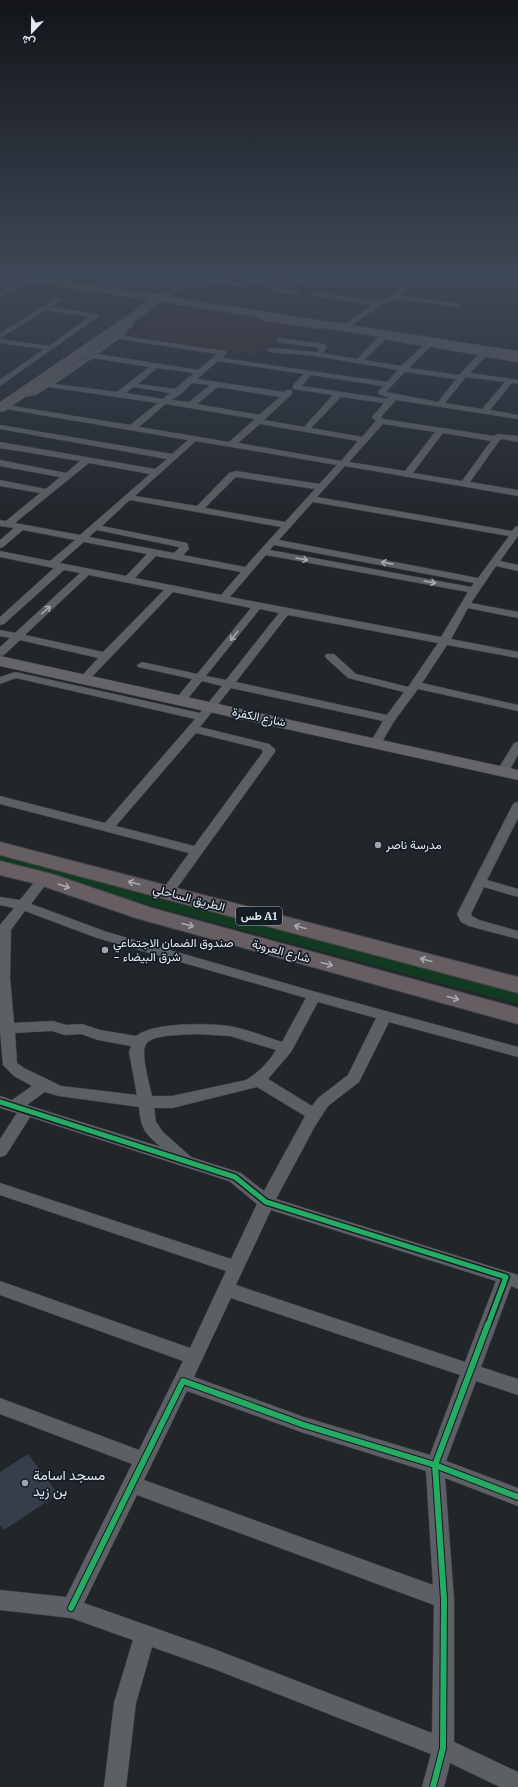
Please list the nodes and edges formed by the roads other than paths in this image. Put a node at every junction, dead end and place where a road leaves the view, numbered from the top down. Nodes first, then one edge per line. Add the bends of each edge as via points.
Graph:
1 (34, 358) edge
2 (62, 358) edge
3 (75, 358) edge
4 (84, 358) edge
5 (112, 358) edge
6 (259, 358) edge
7 (344, 358) edge
8 (362, 358) edge
9 (414, 358) edge
10 (479, 358) edge
11 (216, 359) joint
12 (360, 361) junction
13 (257, 364) junction
14 (156, 365) junction
15 (403, 369) junction
16 (200, 372) junction
17 (310, 372) junction
18 (463, 376) junction
19 (190, 380) junction
20 (514, 381) edge
21 (0, 384) edge
22 (216, 384) junction
23 (48, 385) junction
24 (132, 385) junction
25 (390, 386) junction
26 (296, 387) junction
27 (178, 392) junction
28 (339, 394) junction
29 (119, 395) junction
30 (285, 395) junction
31 (392, 400) junction
32 (17, 401) junction
33 (164, 402) junction
34 (440, 404) junction
35 (191, 405) junction
36 (0, 406) edge
37 (484, 412) junction
38 (515, 417) edge
39 (259, 420) junction
40 (380, 421) junction
41 (0, 427) edge
42 (131, 429) junction
43 (305, 430) junction
44 (440, 431) junction
45 (498, 438) junction
46 (194, 439) junction
47 (518, 439) edge
48 (364, 440) junction
49 (0, 445) edge
50 (231, 445) junction
51 (172, 457) junction
52 (87, 460) junction
53 (0, 463) edge
54 (343, 464) junction
55 (155, 472) junction
56 (407, 475) junction
57 (68, 476) junction
58 (0, 483) edge
59 (464, 484) junction
60 (322, 488) junction
61 (48, 492) junction
62 (518, 492) edge
63 (128, 497) junction
64 (312, 499) junction
65 (200, 508) junction
66 (4, 524) edge
67 (287, 525) junction
68 (21, 527) junction
69 (94, 527) junction
70 (517, 532) edge
71 (82, 539) junction
72 (272, 542) junction
73 (0, 545) edge
74 (264, 552) junction
75 (153, 553) junction
76 (0, 554) edge
77 (176, 557) junction
78 (494, 563) junction
79 (57, 566) junction
80 (518, 568) edge
81 (247, 570) junction
82 (87, 572) junction
83 (128, 580) junction
84 (481, 581) junction
85 (170, 589) junction
86 (474, 590) junction
87 (223, 599) junction
88 (466, 605) junction
89 (258, 606) junction
90 (286, 611) junction
91 (518, 615) edge
92 (0, 622) edge
93 (0, 633) edge
94 (17, 636) junction
95 (445, 640) junction
96 (0, 653) edge
97 (518, 655) edge
98 (106, 656) junction
99 (330, 656) dead end
100 (0, 661) edge
101 (142, 665) dead end
102 (20, 671) junction
103 (200, 678) junction
104 (84, 679) junction
105 (0, 681) edge
106 (228, 684) junction
107 (413, 688) junction
108 (181, 700) junction
109 (518, 708) edge
110 (207, 712) junction
111 (390, 719) junction
112 (193, 729) junction
113 (376, 743) junction
114 (517, 749) edge
115 (511, 773) edge
116 (0, 800) edge
117 (518, 806) edge
118 (108, 828) junction
119 (0, 848) edge
120 (197, 851) junction
121 (0, 868) edge
122 (44, 879) junction
123 (479, 882) junction
124 (167, 892) junction
125 (518, 892) edge
126 (0, 901) edge
127 (22, 905) junction
128 (518, 935) edge
129 (518, 985) edge
130 (314, 996) junction
131 (385, 1015) junction
132 (518, 1016) edge
133 (4, 1021) edge
134 (139, 1042) junction
135 (286, 1048) junction
136 (518, 1052) edge
137 (258, 1081) junction
138 (44, 1084) junction
139 (146, 1102) junction
140 (13, 1106) edge
141 (314, 1114) junction
142 (0, 1151) edge
143 (189, 1162) junction
144 (0, 1189) edge
145 (266, 1202) junction
146 (236, 1267) junction
147 (512, 1280) edge
148 (0, 1288) edge
149 (226, 1289) junction
150 (193, 1357) junction
151 (470, 1370) junction
152 (183, 1381) junction
153 (518, 1387) edge
154 (0, 1406) edge
155 (144, 1460) junction
156 (436, 1465) junction
157 (133, 1485) junction
158 (518, 1497) edge
159 (444, 1599) junction
160 (0, 1600) edge
161 (71, 1608) junction
162 (145, 1635) junction
163 (444, 1748) junction
164 (518, 1784) edge
165 (115, 1787) edge
166 (433, 1787) edge

1 - 21 street via 12,372
2 - 36 main road
3 - 32 main road
4 - 23 street
5 - 14 street
6 - 13 street
7 - 12 street
8 - 12 street
9 - 15 street
10 - 18 street
11 - 13 street
11 - 16 street
12 - 15 street
13 - 17 street
14 - 16 street
14 - 24 street
15 - 18 street
15 - 25 street
16 - 19 street
17 - 25 street
17 - 26 street
18 - 20 street
18 - 34 street
19 - 22 street
19 - 27 street
20 - 37 street
22 - 30 street
22 - 35 street
23 - 29 street
23 - 32 street
24 - 27 street
24 - 29 street
25 - 31 street via 381,393
26 - 28 street
26 - 30 street
27 - 33 street
28 - 31 street
28 - 43 street
29 - 33 street
30 - 39 street
31 - 34 street
31 - 40 street via 376,417
32 - 36 main road
32 - 42 street
33 - 35 street
33 - 42 street
34 - 37 street
35 - 39 street
37 - 38 street
38 - 45 street
39 - 43 street
39 - 50 street
40 - 44 street
40 - 48 street
41 - 51 street
42 - 46 street
43 - 48 street
44 - 45 street
44 - 56 street
45 - 47 street
45 - 59 street
46 - 50 street
46 - 51 street
48 - 54 street
49 - 52 street
50 - 54 street
51 - 55 street
52 - 55 street
52 - 57 street
53 - 57 street
54 - 56 street
54 - 60 street
55 - 63 street
56 - 59 street
57 - 61 street
58 - 61 street
59 - 62 street
60 - 64 street
60 - 65 street via 236,474 232,475
61 - 66 street
63 - 65 street
63 - 69 street
64 - 67 street
64 - 70 street
65 - 67 street
66 - 68 street
67 - 72 street
68 - 71 street
68 - 73 street
69 - 71 street
69 - 77 street via 184,545 184,549
70 - 78 street
71 - 75 street
71 - 79 street
72 - 74 street
84 -> 72 street
74 - 81 street
74 -> 86 street
75 - 77 street
75 - 83 street
76 - 79 street
77 - 81 street
78 - 80 street
78 - 84 street
79 - 82 street
79 - 92 street
81 - 87 street
82 - 83 street
94 -> 82 street
83 - 85 street
84 - 86 street
85 - 87 street
85 - 98 street
86 - 88 street
87 - 89 street
88 - 91 street
88 - 95 street
89 - 90 street
89 -> 103 street
90 - 95 street
90 - 106 street
93 - 94 street
94 - 96 street
94 - 98 street
95 - 97 street
95 - 107 street
98 - 104 street
99 - 107 street via 352,676
100 - 102 street, شارع الكفرة
101 - 103 street
102 - 104 street, شارع الكفرة
102 - 105 street
102 - 110 street
103 - 106 street
103 - 108 street
104 - 108 street, شارع الكفرة
106 - 110 street
106 - 111 street
107 - 109 street
107 - 111 street
108 - 110 street, شارع الكفرة
110 - 112 street
110 - 113 street, شارع الكفرة
111 - 113 street
112 - 118 street
112 - 120 street via 269,749
113 - 115 street, شارع الكفرة
114 - 115 street
116 - 118 street
117 - 123 street
118 - 120 street
124 -> 119 highway, الطريق الساحلي / طس A1
120 - 124 street
121 - 122 highway, شارع العروبة / طس A1
122 - 127 street
122 -> 132 highway, شارع العروبة / طس A1 via 144,913
123 - 125 street
123 - 128 street via 464,914 466,919
129 -> 124 highway, الطريق الساحلي / طس A1
126 - 127 street
127 - 130 street via 102,935
127 - 133 street via 4,929
130 - 131 street
130 - 135 street
131 - 136 street
131 - 141 street via 354,1078 323,1102
133 - 134 street via 53,1026 65,1030 82,1029
133 - 138 street via 10,1065
134 - 135 street via 146,1037 167,1031 197,1028 230,1032
134 - 139 street via 136,1052
135 - 137 street
137 - 139 street via 172,1102
137 - 141 street
138 - 139 street via 59,1091
138 - 140 street
139 - 143 street via 148,1124 151,1129
140 - 142 street
140 - 143 street
141 - 145 street
143 - 145 street via 235,1177
144 - 146 street
145 - 146 street
145 - 147 street
146 - 149 street
147 - 151 street
148 - 150 street
149 - 150 street
149 - 151 street
150 - 152 street
151 - 153 street
151 - 156 street
152 - 155 street
152 - 156 street via 304,1425
154 - 155 street
155 - 157 street
156 - 158 street
156 - 159 street
157 - 159 street
157 - 161 street
159 - 163 street
160 - 161 street
161 - 162 street
162 - 163 street
162 - 165 street via 125,1702
163 - 164 street
163 - 166 street

